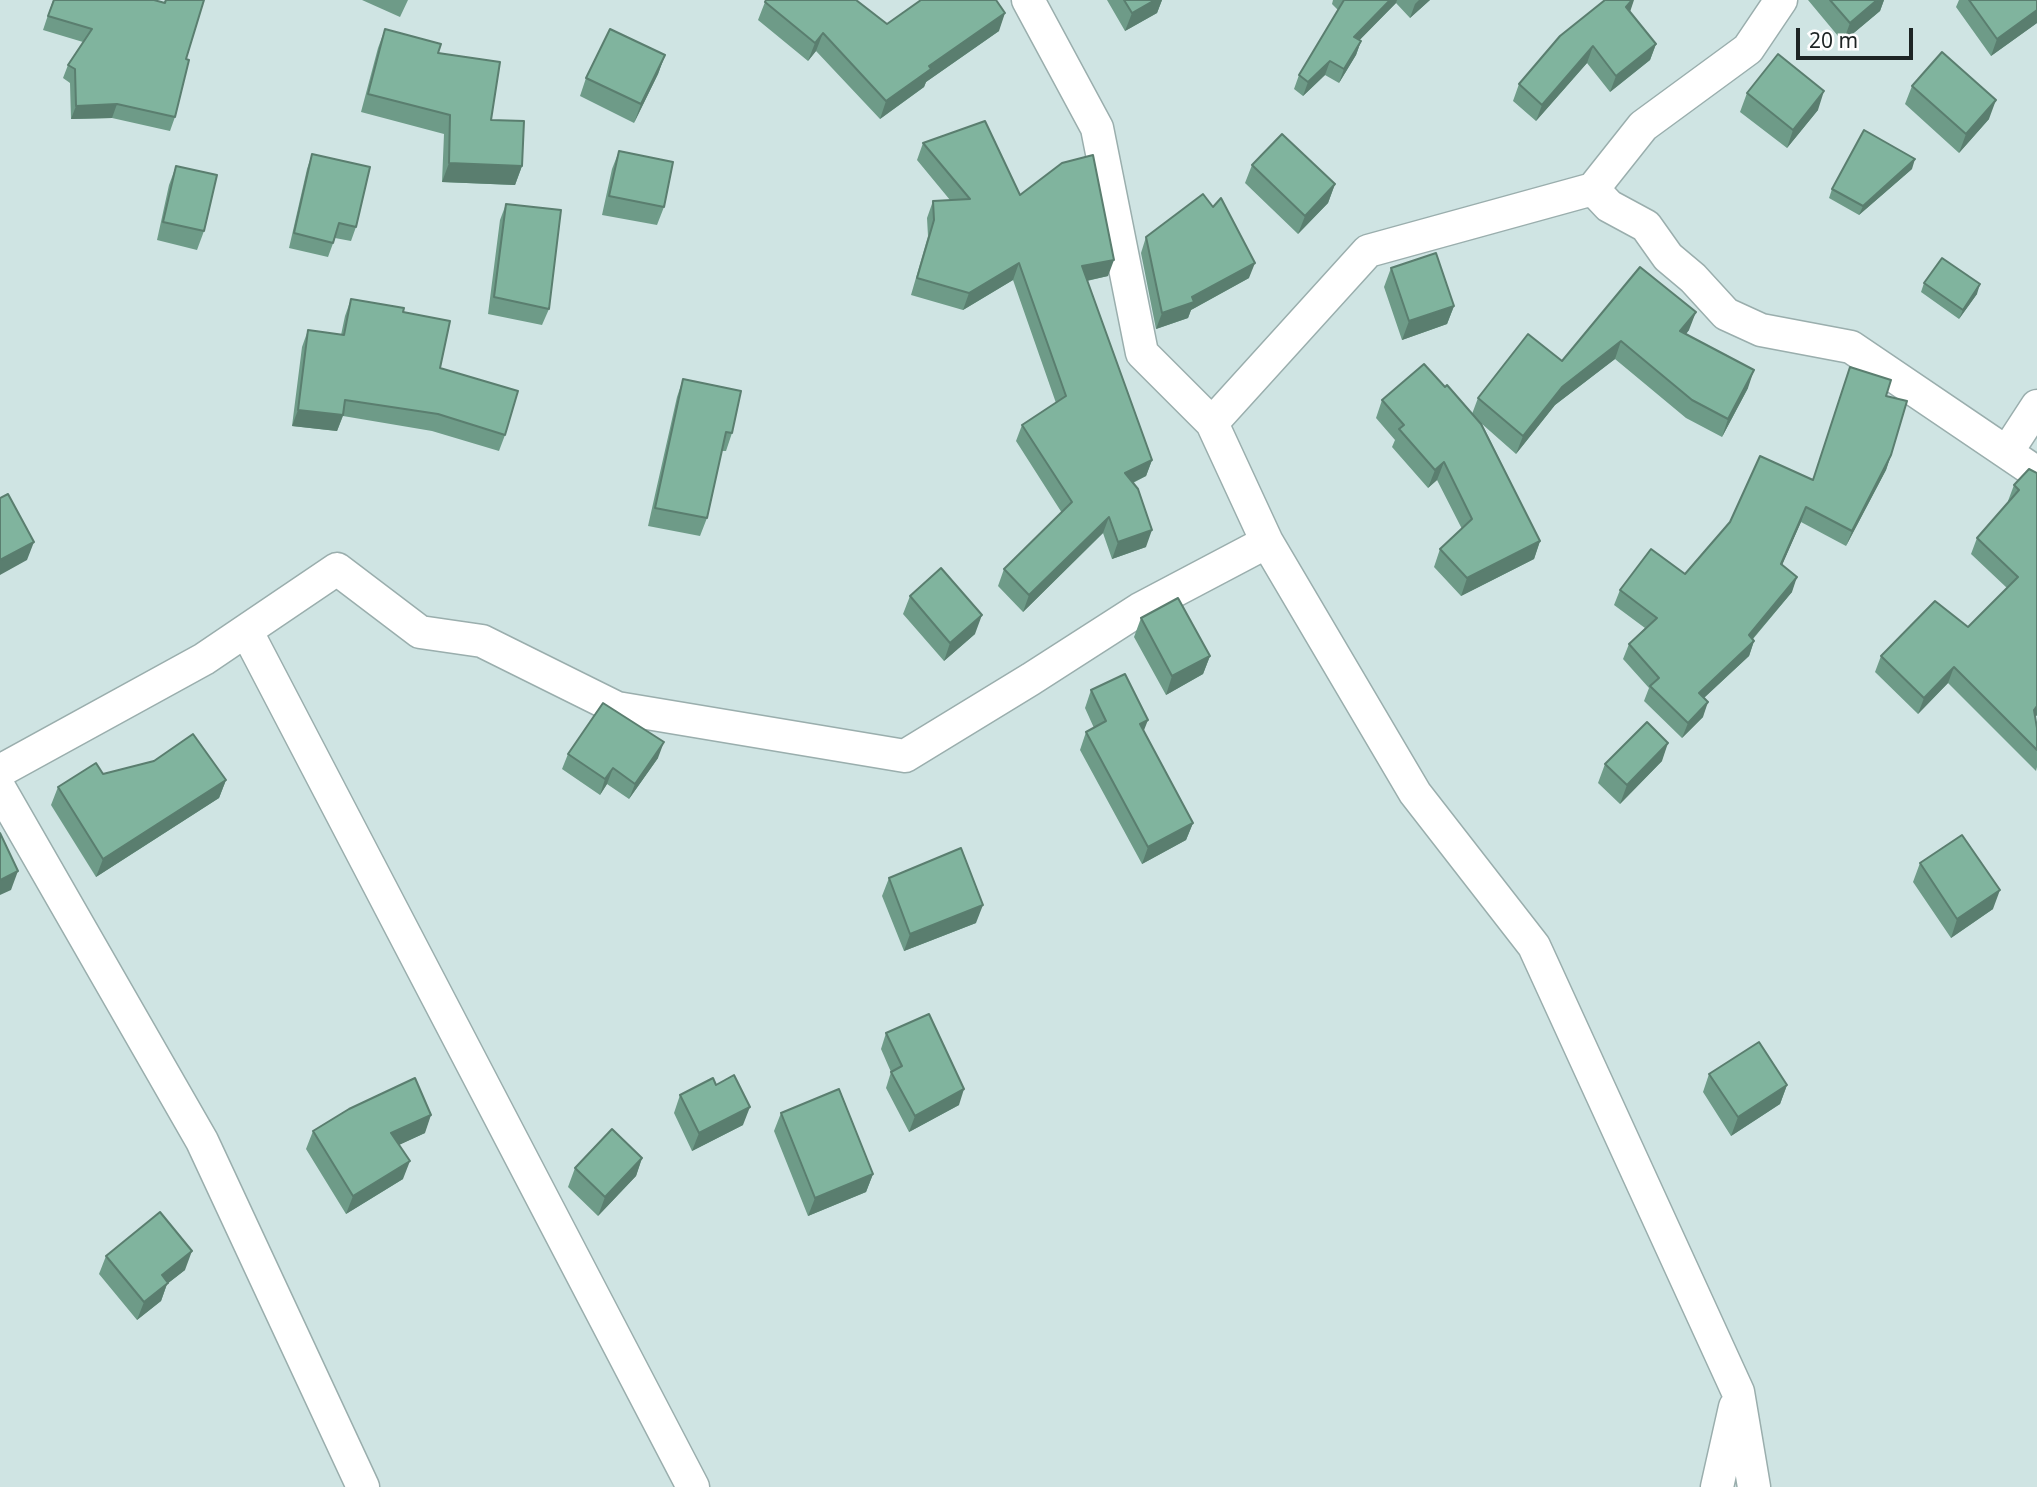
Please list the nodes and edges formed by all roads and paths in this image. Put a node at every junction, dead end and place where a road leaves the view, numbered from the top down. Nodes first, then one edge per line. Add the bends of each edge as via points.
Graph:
1 (1028, 0) edge
2 (1781, 0) edge
3 (1593, 189) junction
4 (2037, 406) edge
5 (1212, 423) junction
6 (2007, 452) junction
7 (2037, 473) edge
8 (1266, 542) junction
9 (247, 632) junction
10 (0, 771) edge
11 (0, 789) edge
12 (1738, 1392) junction
13 (363, 1487) edge
14 (694, 1487) edge
15 (1717, 1487) edge
16 (1754, 1487) edge

1 - 5 street via 1097,128 1142,353
2 - 3 street via 1748,49 1643,126
3 - 5 street via 1368,251
3 - 6 street via 1609,205 1646,226 1668,257 1726,314 1761,330 1851,347
4 - 6 street
5 - 8 street
6 - 7 street
8 - 9 street via 1140,609 905,756 617,708 482,641 420,632 337,569
8 - 12 street via 1415,793 1534,946
9 - 10 street
9 - 14 street
11 - 13 street via 202,1141
12 - 15 street
12 - 16 street

